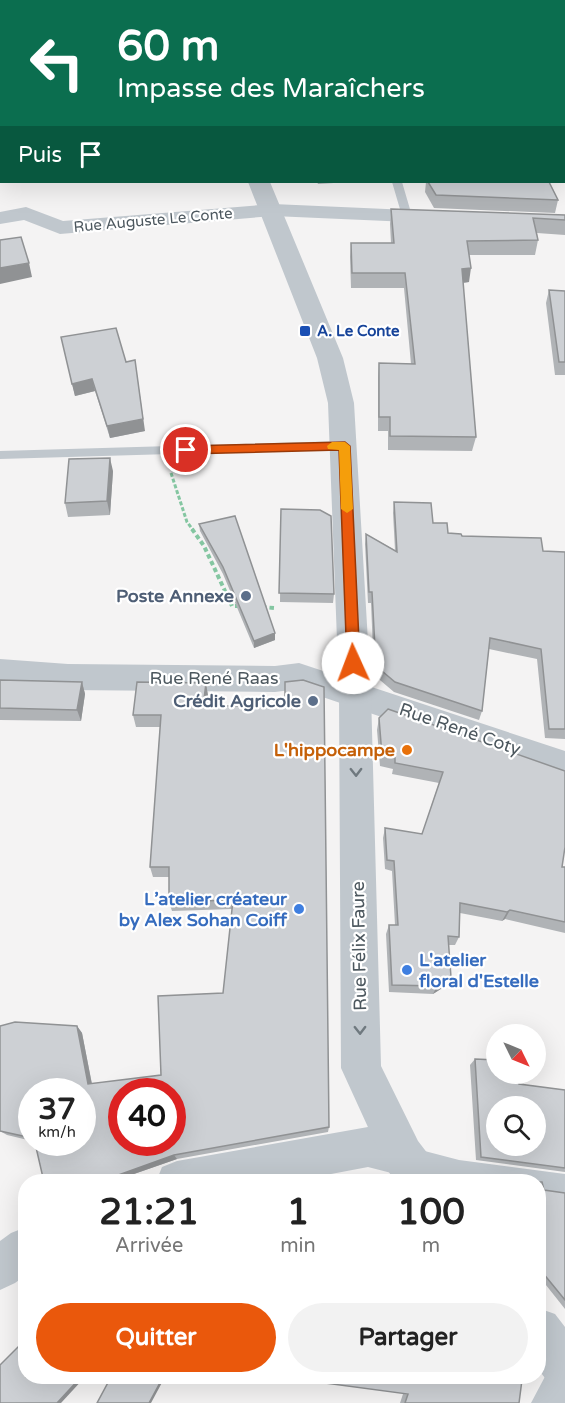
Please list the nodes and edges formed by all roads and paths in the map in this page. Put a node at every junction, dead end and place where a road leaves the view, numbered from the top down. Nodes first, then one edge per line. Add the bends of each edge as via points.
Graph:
1 (260, 183) edge
2 (397, 183) edge
3 (273, 210) junction
4 (407, 216) junction
5 (0, 218) edge
6 (452, 218) edge
7 (345, 446) junction
8 (164, 451) junction
9 (0, 455) edge
10 (243, 606) edge
11 (253, 607) edge
12 (274, 608) dead end
13 (0, 672) edge
14 (355, 693) junction
15 (565, 765) edge
16 (413, 1169) edge
17 (221, 1174) edge
18 (489, 1174) edge
19 (546, 1181) edge
20 (565, 1184) edge
21 (18, 1254) edge
22 (0, 1268) edge
23 (546, 1341) edge
24 (565, 1365) edge
25 (565, 1385) edge
26 (554, 1403) edge

1 - 3 street
2 - 4 lane
3 - 4 street, Rue Auguste Le Conte
3 - 5 street, Rue Auguste Le Conte via 60,228 26,213
3 - 7 street via 330,358 341,403
4 - 6 street, Rue Auguste Le Conte
7 - 8 lane
7 - 14 street
8 - 9 lane
8 - 10 path via 187,522 214,565 232,606
11 - 12 path
13 - 14 street, Rue René Raas via 68,678 299,676
14 - 15 street, Rue René Coty
14 -> 16 street, Rue Félix Faure via 361,1068
16 - 17 street via 368,1147
16 - 18 lane
19 - 20 lane
21 - 22 street
23 - 24 street
25 - 26 street

